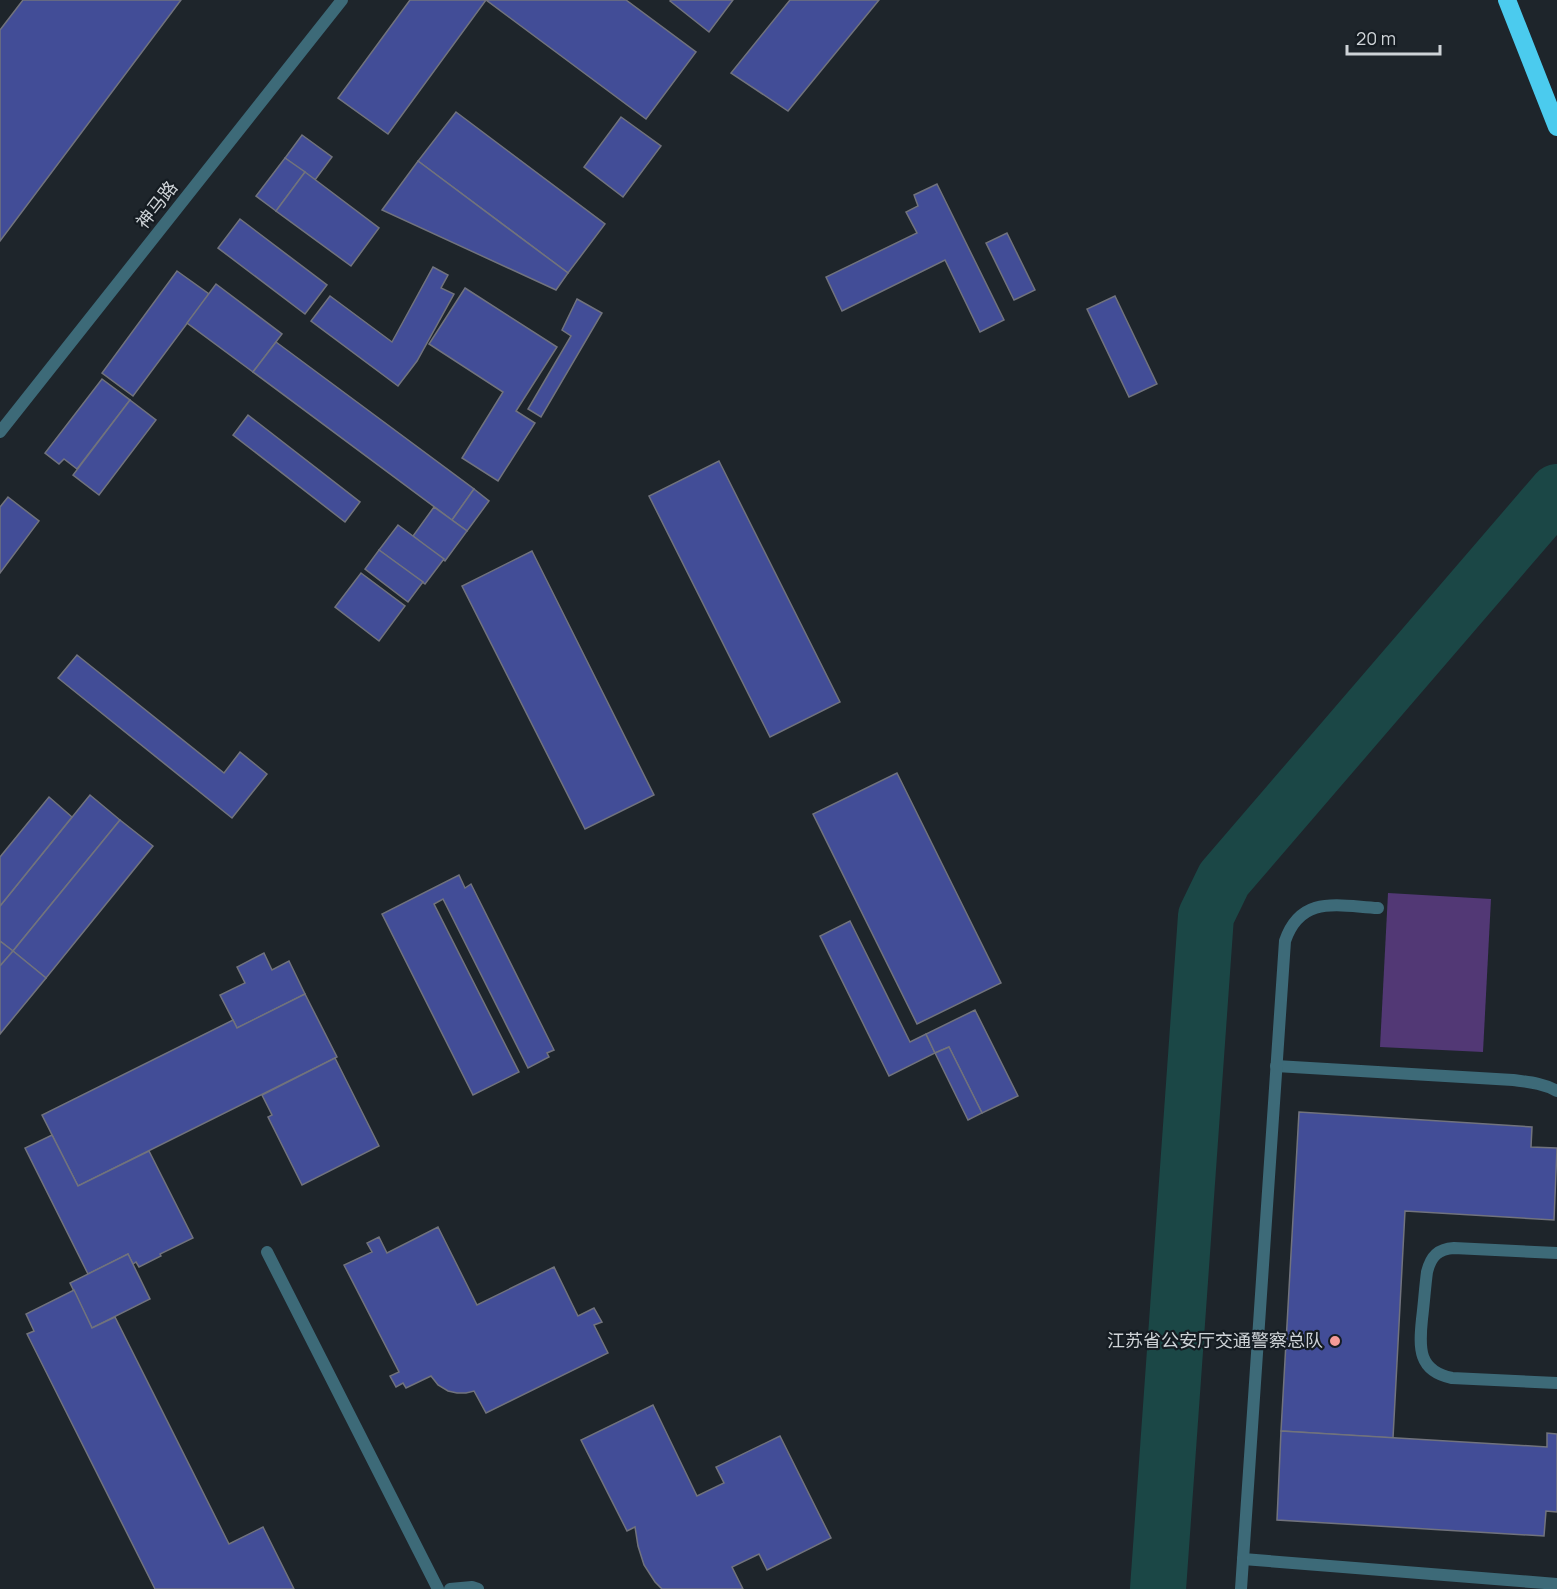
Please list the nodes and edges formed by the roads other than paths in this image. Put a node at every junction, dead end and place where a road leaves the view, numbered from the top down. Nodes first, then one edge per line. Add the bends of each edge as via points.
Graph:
1 (342, 0) edge
2 (1507, 0) edge
3 (1557, 127) edge
4 (0, 432) edge
5 (1378, 908) dead end
6 (1276, 1066) junction
7 (1557, 1091) edge
8 (267, 1252) dead end
9 (1557, 1253) edge
10 (1557, 1383) edge
11 (1243, 1559) junction
12 (1557, 1584) edge
13 (438, 1589) edge
14 (450, 1589) edge
15 (478, 1589) edge
16 (1241, 1589) edge

1 - 4 street, 神马路
2 - 3 highway
5 - 6 street via 1329,904 1315,907 1289,930
6 - 7 street via 1513,1080
6 - 11 street
8 - 13 street
9 - 10 street via 1454,1248 1436,1253 1427,1272 1420,1347 1425,1363 1442,1376
11 - 12 street
11 - 16 street
14 - 15 street

